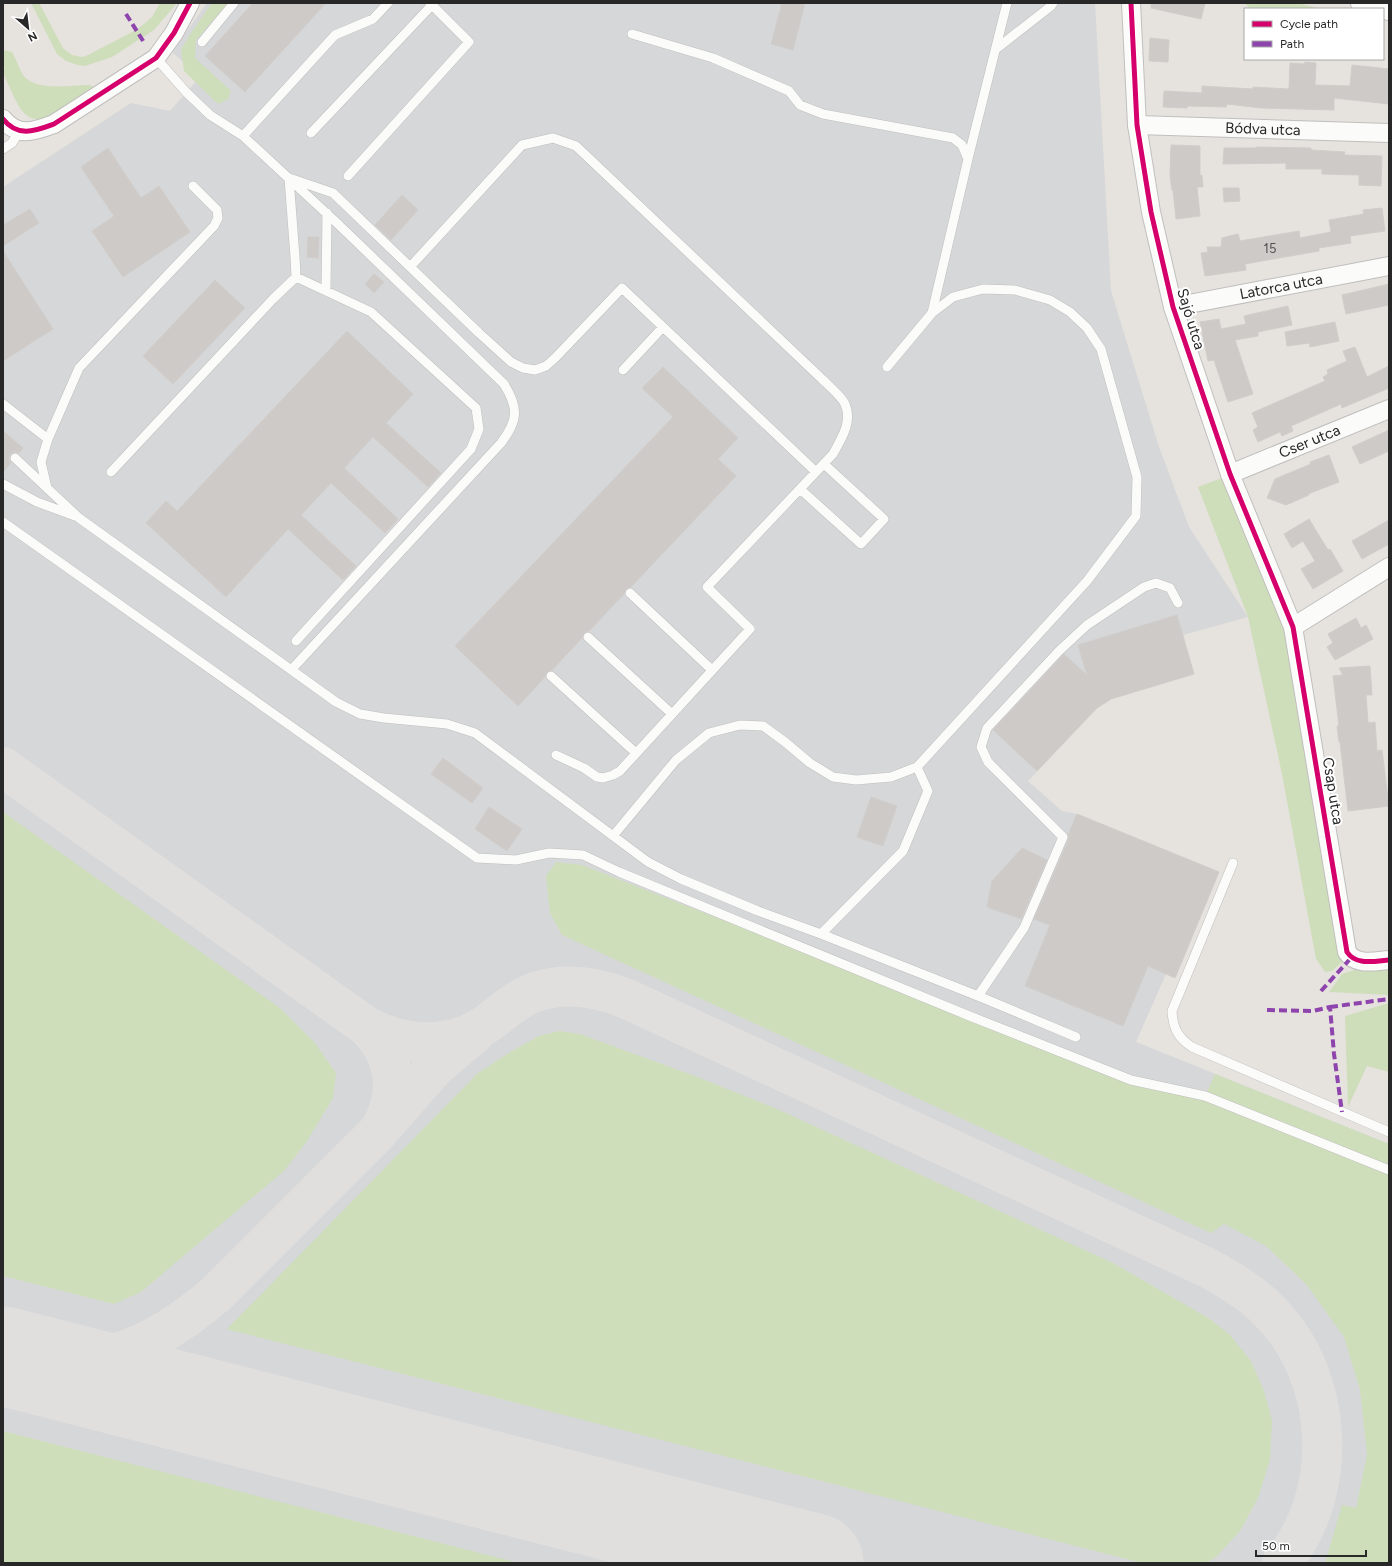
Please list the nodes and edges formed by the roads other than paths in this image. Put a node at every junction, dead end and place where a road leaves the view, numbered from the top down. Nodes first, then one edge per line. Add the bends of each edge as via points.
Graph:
1 (190, 3) edge
2 (234, 3) edge
3 (388, 3) edge
4 (1007, 3) edge
5 (1053, 3) edge
6 (1131, 3) edge
7 (1362, 3) edge
8 (431, 4) edge
9 (1389, 9) edge
10 (632, 34) dead end
11 (202, 42) dead end
12 (996, 49) junction
13 (156, 58) junction
14 (3, 119) edge
15 (1137, 125) junction
16 (19, 132) junction
17 (311, 133) dead end
18 (1389, 133) edge
19 (243, 136) junction
20 (3, 149) edge
21 (968, 159) junction
22 (348, 176) dead end
23 (289, 178) junction
24 (192, 186) dead end
25 (326, 213) junction
26 (1389, 266) edge
27 (410, 267) junction
28 (296, 277) junction
29 (326, 290) junction
30 (1173, 307) junction
31 (932, 313) junction
32 (663, 327) junction
33 (887, 367) dead end
34 (623, 370) dead end
35 (3, 404) edge
36 (1389, 409) edge
37 (48, 440) junction
38 (15, 458) dead end
39 (824, 464) junction
40 (111, 472) dead end
41 (816, 472) junction
42 (1230, 474) junction
43 (3, 484) edge
44 (47, 488) junction
45 (800, 489) junction
46 (79, 518) junction
47 (3, 522) edge
48 (1389, 567) edge
49 (630, 594) dead end
50 (1178, 604) dead end
51 (1293, 627) junction
52 (588, 637) dead end
53 (296, 641) dead end
54 (292, 669) junction
55 (712, 670) junction
56 (552, 676) dead end
57 (672, 714) junction
58 (636, 753) junction
59 (556, 755) dead end
60 (917, 766) junction
61 (613, 836) junction
62 (1233, 863) dead end
63 (821, 934) junction
64 (1389, 960) edge
65 (978, 996) junction
66 (1076, 1037) dead end
67 (1389, 1132) edge
68 (1389, 1170) edge

1 - 13 street via 174,33
2 - 11 lane
3 - 19 lane via 373,19 335,35
4 - 12 lane
5 - 12 lane
6 - 15 street, Sajó utca
7 - 9 street
8 - 17 lane
8 - 22 lane via 469,42
10 - 21 lane via 713,58 790,91 800,105 823,114 953,138 962,145
12 - 21 lane
13 - 16 street via 54,124 38,130
13 - 19 lane via 210,115
14 - 16 street
15 - 18 street, Bódva utca
15 - 30 street, Sajó utca via 1151,212
16 - 20 lane via 12,143
19 - 23 lane
21 - 31 lane
23 - 25 lane
23 - 27 lane via 332,193
23 - 28 lane
24 - 37 lane via 217,210 218,218 214,226 79,368
25 - 29 lane
25 - 54 lane via 504,384 514,402 515,412 514,422 501,443
26 - 30 street, Latorca utca
27 - 32 lane via 511,362 523,368 535,370 546,366 622,288
27 - 39 lane via 522,145 553,138 576,146 822,379 845,404 848,417 845,431 833,454
28 - 29 lane
28 - 40 lane
29 - 53 lane via 371,312 476,408 479,429 471,449
30 - 42 street, Sajó utca
31 - 33 lane
31 - 60 lane via 953,297 983,289 1015,290 1050,300 1070,312 1087,328 1101,349 1137,477 1136,516 1087,581
32 - 34 lane
32 - 41 lane
35 - 37 lane
36 - 42 street, Cser utca
37 - 44 lane via 41,462
38 - 44 lane
39 - 41 lane
39 - 45 lane via 884,519 861,544
41 - 45 lane
42 - 51 street, Sajó utca
43 - 46 lane via 37,502
44 - 46 lane
45 - 55 lane via 707,587 750,629
46 - 54 lane
47 - 68 lane via 476,858 516,860 549,853 583,855 967,1015 1131,1080 1206,1096
48 - 51 street
49 - 55 lane
50 - 65 lane via 1170,588 1156,583 1144,587 1087,625 986,728 981,747 988,762 1063,837 1024,928
51 - 64 street, Csap utca via 1347,952 1351,958 1359,961
52 - 57 lane
54 - 61 lane via 336,702 360,714 447,724 475,733
55 - 57 lane
56 - 58 lane
57 - 58 lane
58 - 59 lane via 620,771 603,778
60 - 61 lane via 891,777 856,780 833,777 810,763 763,726 740,725 709,733 676,760
60 - 63 lane via 928,791 903,851
61 - 63 lane via 648,862 681,878 758,912
62 - 67 lane via 1172,1011 1172,1022 1176,1031 1182,1040 1192,1047
63 - 65 lane
65 - 66 lane

